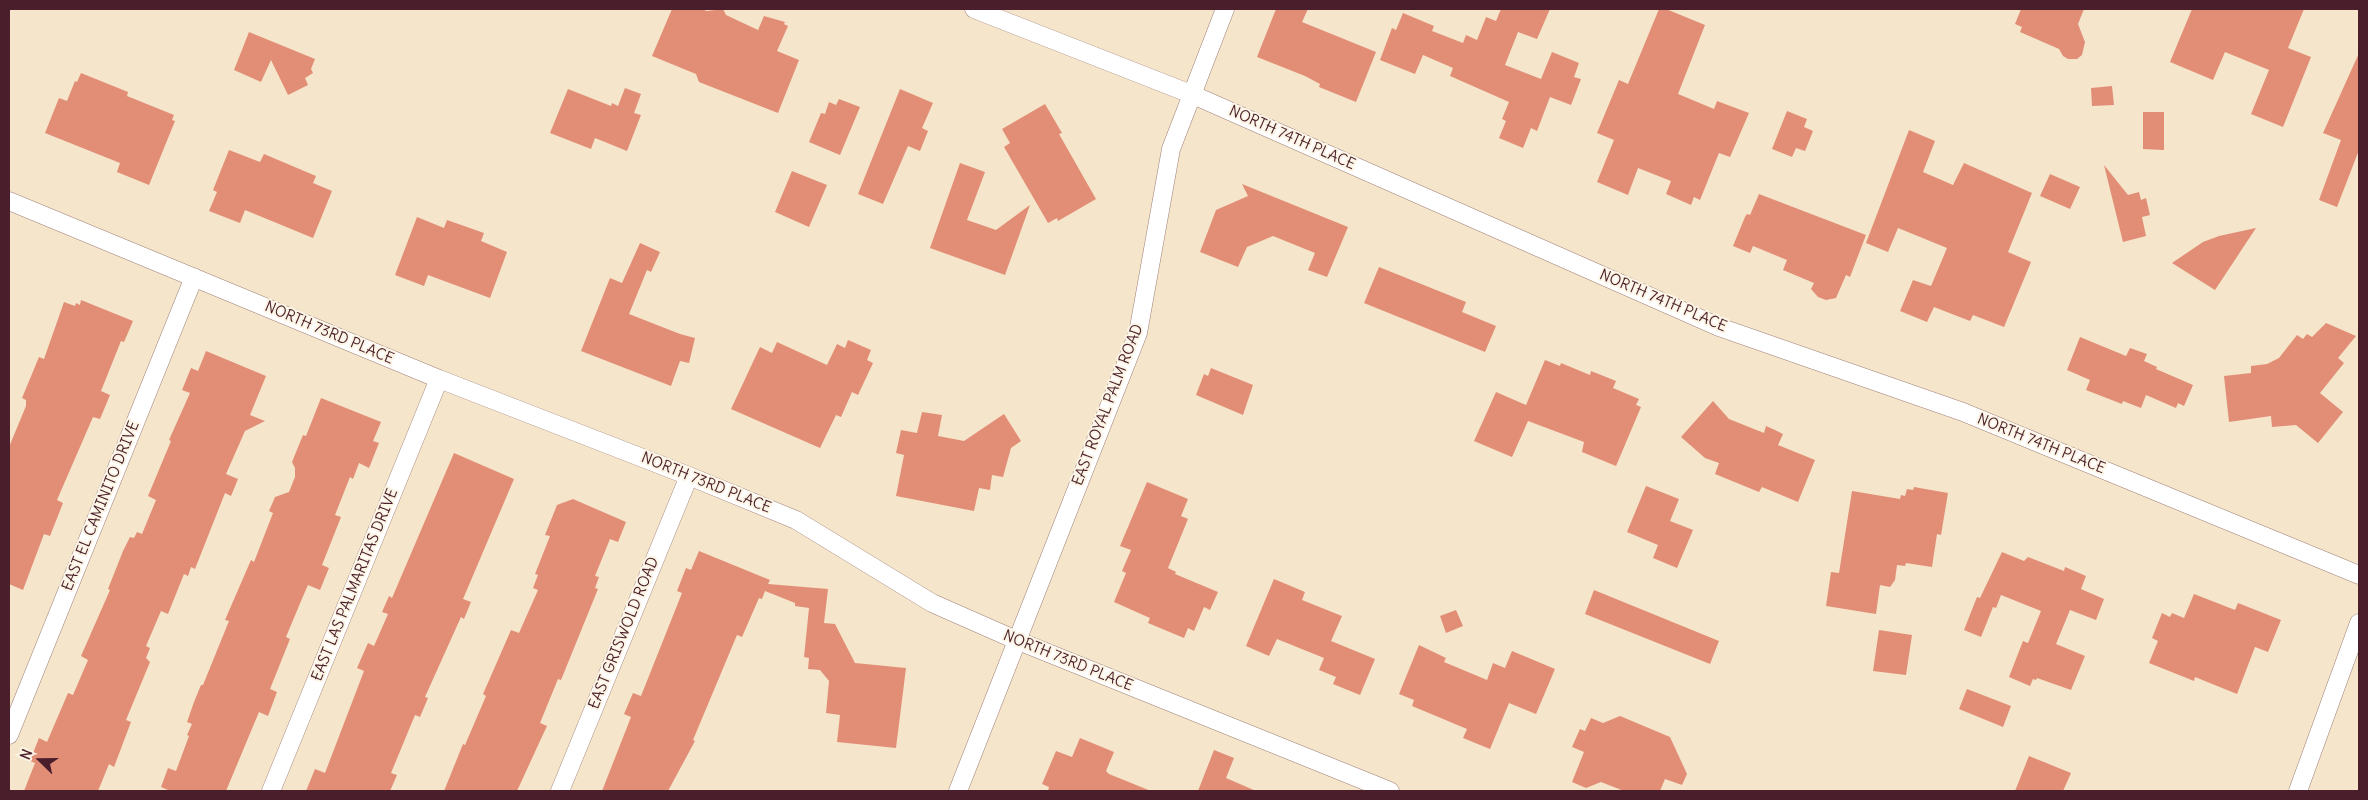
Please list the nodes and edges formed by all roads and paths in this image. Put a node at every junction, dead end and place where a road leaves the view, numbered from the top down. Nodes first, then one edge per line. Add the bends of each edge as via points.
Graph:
1 (974, 9) edge
2 (1225, 9) edge
3 (1191, 94) junction
4 (9, 200) edge
5 (194, 277) junction
6 (440, 379) junction
7 (689, 476) junction
8 (2359, 574) edge
9 (2359, 623) edge
10 (1016, 640) junction
11 (9, 735) edge
12 (271, 791) edge
13 (560, 791) edge
14 (958, 791) edge
15 (1390, 791) edge
16 (2298, 791) edge

1 - 3 street, NORTH 74TH PLACE
2 - 3 street, EAST ROYAL PALM ROAD
3 - 8 street, NORTH 74TH PLACE via 1719,327 1963,412
3 - 10 street, EAST ROYAL PALM ROAD via 1171,149 1138,333
4 - 5 street, NORTH 73RD PLACE
5 - 6 street, NORTH 73RD PLACE
5 - 11 street, EAST EL CAMINITO DRIVE
6 - 7 street, NORTH 73RD PLACE
6 - 12 street, EAST LAS PALMARITAS DRIVE
7 - 10 street, NORTH 73RD PLACE via 796,520 932,603
7 - 13 street, EAST GRISWOLD ROAD
9 - 16 street
10 - 14 street, EAST ROYAL PALM ROAD
10 - 15 street, NORTH 73RD PLACE

